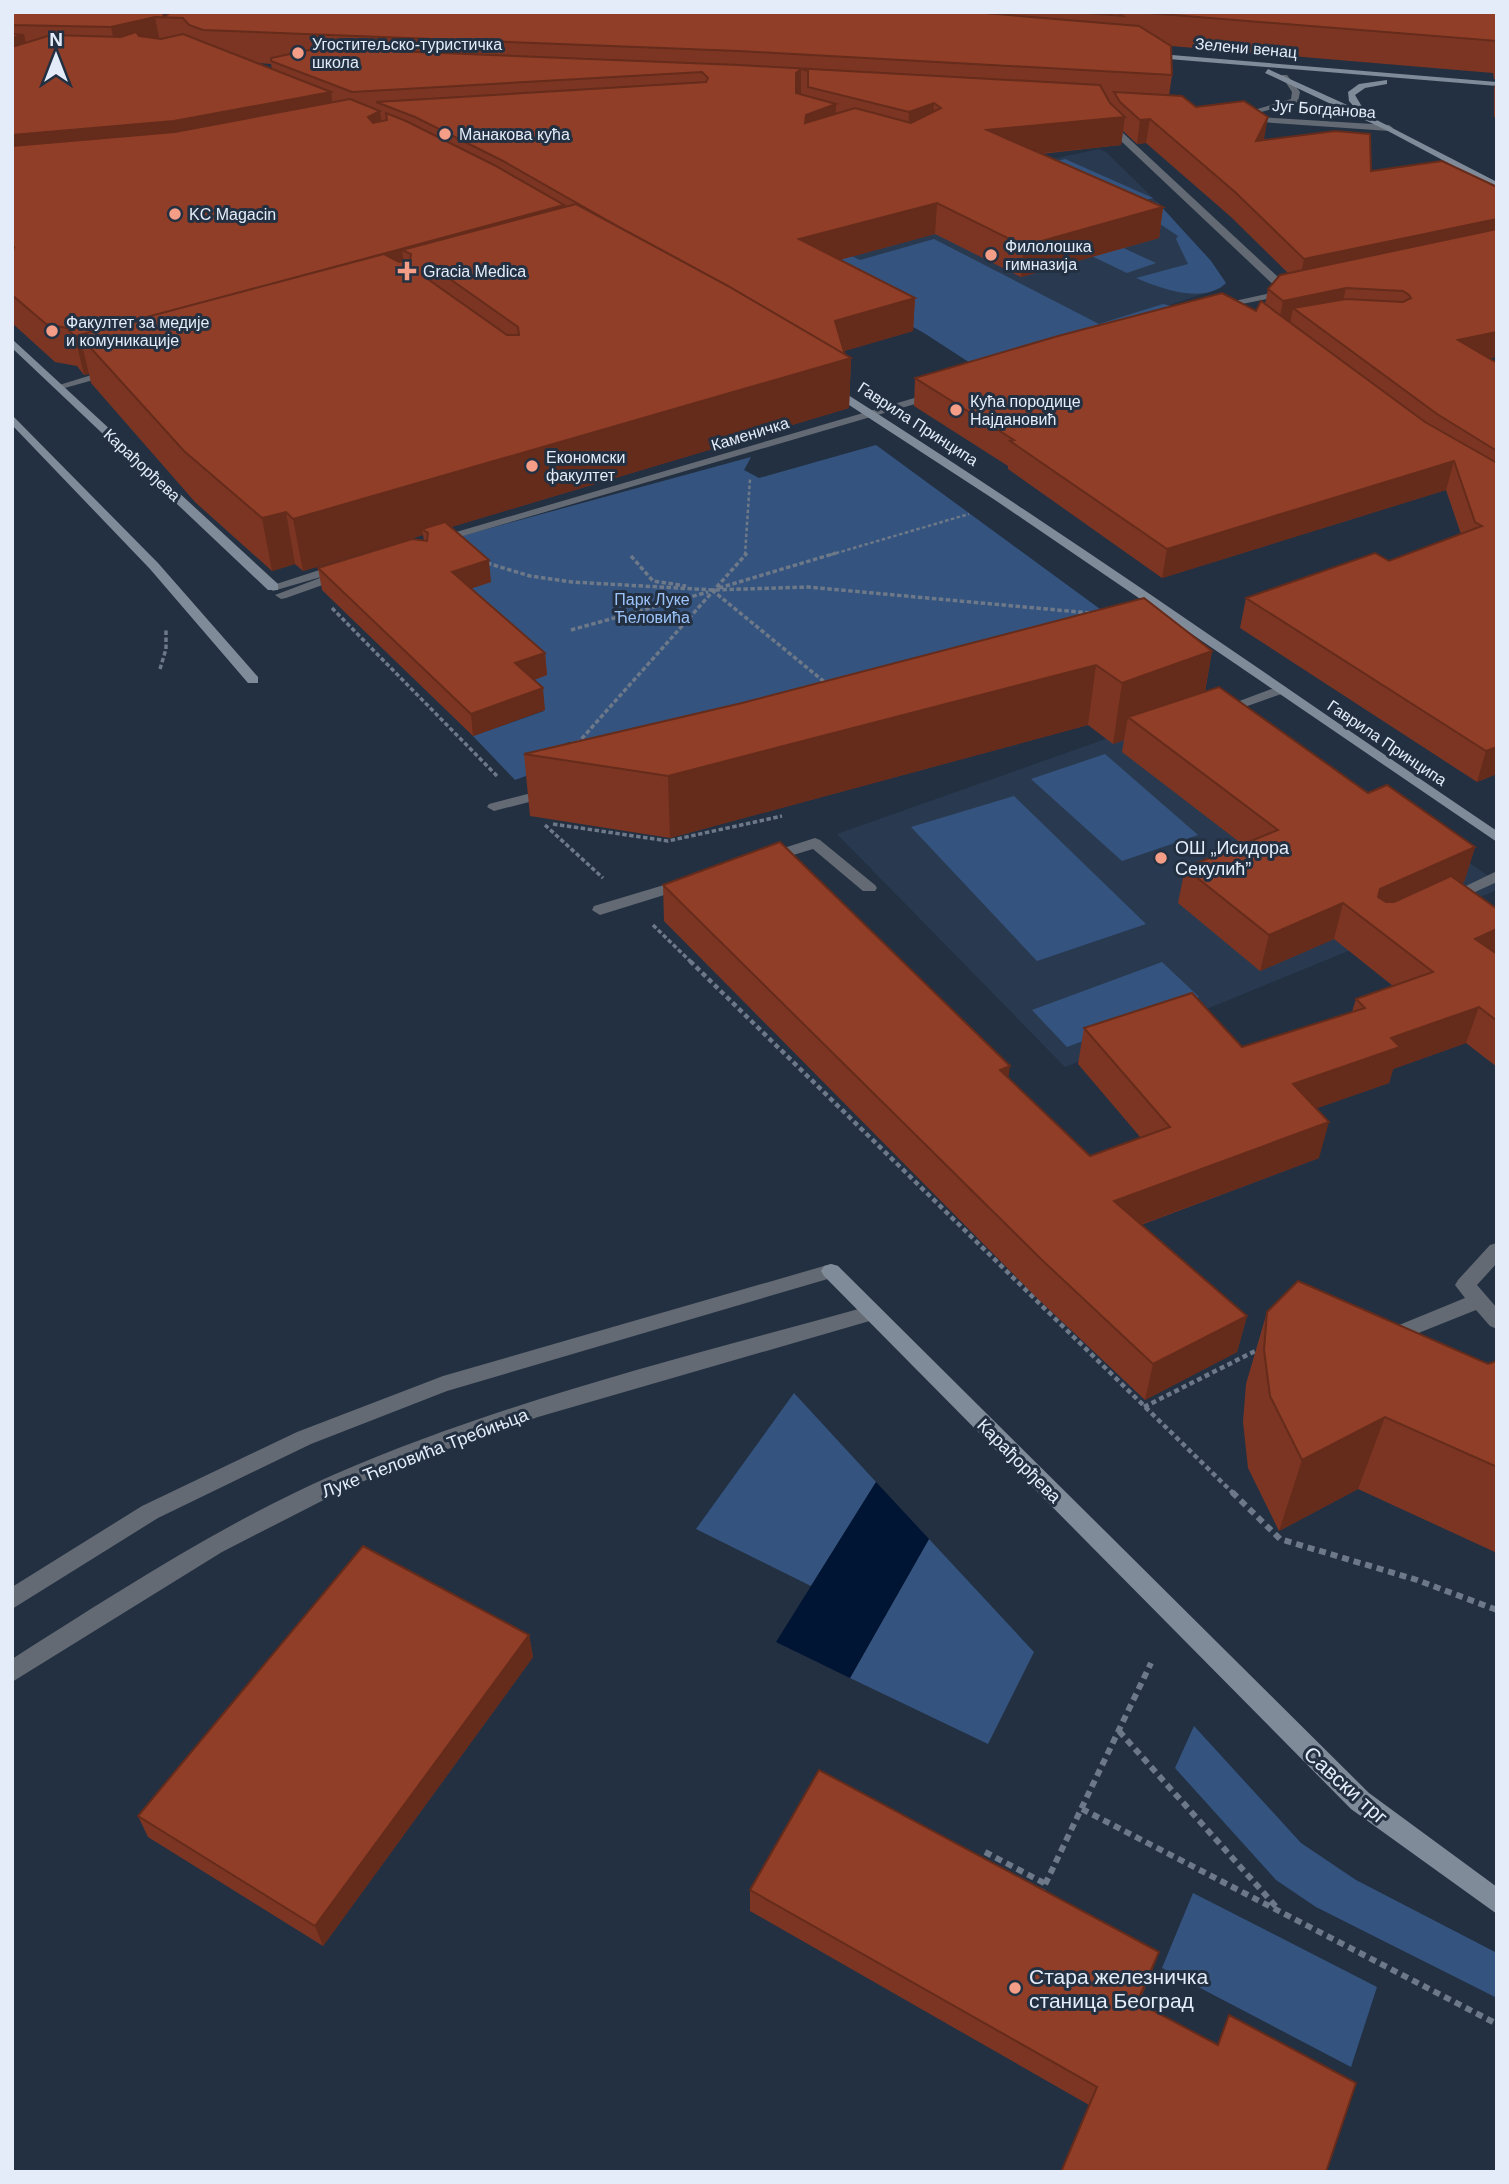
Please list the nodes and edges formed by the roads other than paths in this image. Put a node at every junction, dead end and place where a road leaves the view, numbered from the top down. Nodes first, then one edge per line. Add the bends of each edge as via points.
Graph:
1 (1135, 54) edge
2 (1241, 64) junction
3 (1284, 77) junction
4 (1419, 79) junction
5 (1433, 80) junction
6 (1497, 84) edge
7 (1497, 91) edge
8 (1101, 109) edge
9 (1372, 120) junction
10 (1389, 128) junction
11 (1497, 186) edge
12 (1235, 303) junction
13 (1206, 310) edge
14 (1251, 316) edge
15 (12, 342) edge
16 (127, 368) edge
17 (824, 384) edge
18 (61, 386) junction
19 (946, 391) edge
20 (873, 414) junction
21 (12, 418) edge
22 (424, 543) edge
23 (359, 562) edge
24 (277, 591) junction
25 (1184, 625) junction
26 (1167, 630) edge
27 (253, 680) dead end
28 (1279, 690) junction
29 (1206, 716) edge
30 (572, 787) edge
31 (494, 807) dead end
32 (1497, 838) edge
33 (752, 863) edge
34 (1497, 876) edge
35 (702, 878) edge
36 (869, 888) dead end
37 (1430, 906) edge
38 (600, 910) dead end
39 (1497, 1250) edge
40 (831, 1271) joint
41 (1479, 1301) junction
42 (873, 1313) junction
43 (1497, 1321) edge
44 (1371, 1339) edge
45 (12, 1600) edge
46 (1210, 1649) joint
47 (12, 1672) edge
48 (1497, 1902) edge

1 - 2 main road, Зелени венац
2 - 3 main road
2 - 4 main road, Зелени венац
3 - 9 main road
3 - 10 street, Југ Богданова via 1296,92 1291,103 1236,116
4 - 5 main road, Зелени венац
4 - 9 main road via 1377,82 1354,91 1353,101
5 - 6 main road, Зелени венац
5 - 7 main road
8 - 12 street via 1112,128 1293,290
9 - 10 main road
10 - 11 main road
12 - 13 street
12 - 14 street
15 - 18 main road, Карађорђева
16 - 18 street
17 - 20 main road, Гаврила Принципа
18 - 24 main road, Карађорђева
19 - 20 street, Каменичка
20 - 22 street, Каменичка
20 - 25 main road, Гаврила Принципа
21 - 27 main road via 154,566
23 - 24 street
24 - 24 street via 314,590 358,572 314,581
25 - 26 street
25 - 28 main road, Гаврила Принципа
28 - 29 street
28 - 32 main road, Гаврила Принципа
30 - 31 street
33 - 36 street via 815,843
34 - 37 street
35 - 38 street
39 - 41 street via 1465,1284
40 - 42 main road, Карађорђева
40 - 45 street via 443,1384 304,1438 150,1512
41 - 43 street
41 - 44 street via 1384,1339
42 - 46 main road, Карађорђева
42 - 47 street, Луке Ћеловића Требињца via 510,1418 342,1482 181,1564
46 - 48 main road, Савски трг via 1360,1801

